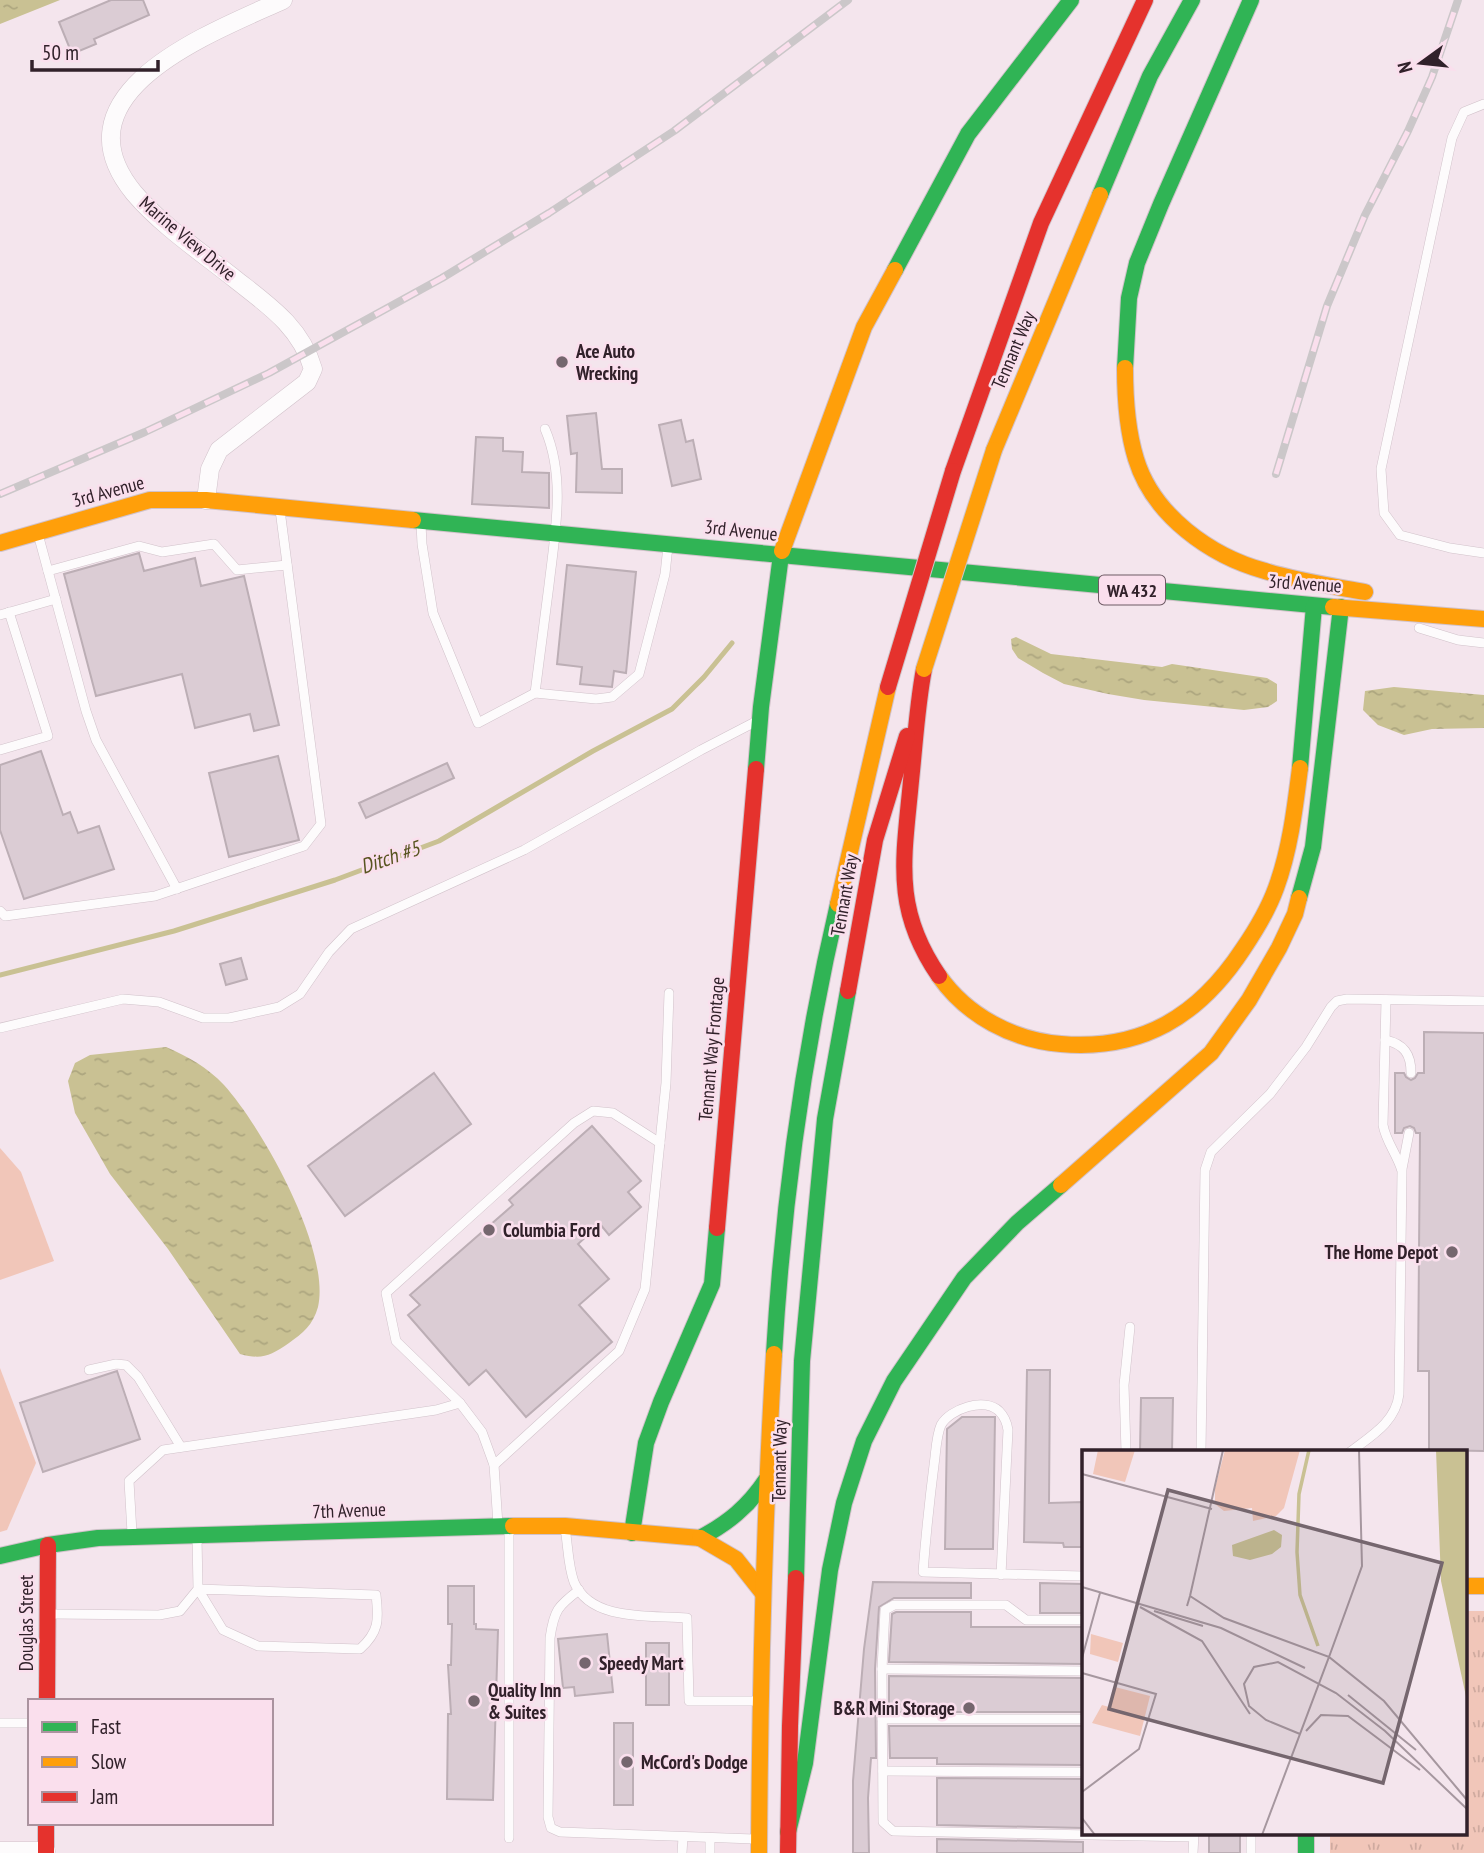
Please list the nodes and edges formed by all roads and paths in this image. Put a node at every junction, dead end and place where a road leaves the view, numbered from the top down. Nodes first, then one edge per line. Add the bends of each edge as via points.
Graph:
1 (283, 0) edge
2 (1071, 0) edge
3 (1145, 0) edge
4 (1192, 0) edge
5 (1251, 0) edge
6 (1484, 104) edge
7 (545, 429) dead end
8 (206, 500) junction
9 (279, 506) junction
10 (421, 520) junction
11 (38, 532) junction
12 (556, 533) junction
13 (0, 543) edge
14 (668, 544) junction
15 (1484, 553) edge
16 (781, 555) junction
17 (287, 565) junction
18 (48, 571) junction
19 (56, 599) junction
20 (1314, 606) junction
21 (1341, 607) junction
22 (1372, 609) junction
23 (4, 614) edge
24 (1484, 618) edge
25 (1484, 643) edge
26 (535, 692) junction
27 (917, 702) junction
28 (760, 720) junction
29 (0, 750) edge
30 (177, 889) junction
31 (0, 911) edge
32 (669, 993) dead end
33 (1386, 1000) junction
34 (1484, 1001) edge
35 (0, 1028) edge
36 (1385, 1040) junction
37 (1410, 1073) dead end
38 (1409, 1133) dead end
39 (660, 1143) junction
40 (1402, 1171) junction
41 (1130, 1327) dead end
42 (89, 1370) dead end
43 (460, 1403) junction
44 (181, 1447) junction
45 (1126, 1450) edge
46 (1201, 1450) edge
47 (1352, 1450) edge
48 (494, 1465) junction
49 (766, 1480) junction
50 (565, 1526) junction
51 (503, 1527) junction
52 (632, 1533) junction
53 (197, 1535) junction
54 (133, 1537) junction
55 (700, 1538) junction
56 (48, 1545) junction
57 (0, 1556) edge
58 (1001, 1575) junction
59 (1082, 1576) edge
60 (1466, 1586) edge
61 (1484, 1586) edge
62 (198, 1588) junction
63 (579, 1590) junction
64 (762, 1592) junction
65 (47, 1614) junction
66 (1082, 1620) edge
67 (882, 1669) junction
68 (1082, 1671) edge
69 (47, 1699) edge
70 (760, 1701) junction
71 (882, 1719) junction
72 (1082, 1719) edge
73 (0, 1723) edge
74 (28, 1723) edge
75 (883, 1771) junction
76 (1082, 1772) edge
77 (46, 1825) edge
78 (788, 1832) junction
79 (1082, 1834) edge
80 (683, 1836) junction
81 (509, 1838) dead end
82 (710, 1838) junction
83 (760, 1846) edge
84 (0, 1851) edge
85 (46, 1852) edge
86 (682, 1853) edge
87 (710, 1853) edge
88 (788, 1853) edge

1 - 8 street, Marine View Drive via 201,37 158,64 129,90 113,122 111,147 118,169 134,192 286,320 309,352 313,369 307,382 219,450 210,469
2 - 16 main road, Tennant Way Frontage via 968,134 864,327
3 - 49 main road, Tennant Way, bridge via 1041,223 953,471 888,687 830,938 793,1138 778,1282
4 - 27 main road, Tennant Way, bridge via 1150,76 994,450
5 - 24 main road via 1132,279 1124,337 1126,398 1141,475 1161,507 1196,537 1232,559 1274,573
6 - 15 lane via 1464,112 1451,138 1381,469 1384,513 1400,535
7 - 12 lane via 557,469
8 - 9 main road, 3rd Avenue
8 - 11 main road, 3rd Avenue via 150,500
9 - 10 main road, 3rd Avenue
9 - 17 lane
10 - 12 main road, 3rd Avenue
10 - 26 lane via 432,613 478,723
11 - 13 main road, 3rd Avenue
11 - 18 lane
12 - 14 main road, 3rd Avenue
12 - 26 lane
14 - 16 main road, 3rd Avenue
14 - 26 lane via 665,574 639,674 612,697
16 - 20 main road, 3rd Avenue / WA 432
16 - 28 main road, Tennant Way Frontage
17 - 18 lane via 237,570 215,544 162,552 139,546
17 - 30 lane via 321,824 304,846
18 - 19 lane
19 - 23 lane
19 - 30 lane via 96,740
20 - 21 main road, 3rd Avenue / WA 432
20 - 27 main road via 1297,791 1273,894 1226,975 1157,1031 1127,1040 1068,1046 1017,1036 972,1012 934,972 913,928 901,870
21 - 22 main road, 3rd Avenue / WA 432
21 - 78 main road via 1313,848 1295,914 1279,948 1211,1053 1017,1223 964,1278 894,1381 864,1441 844,1503 830,1570 805,1763
22 - 24 main road, 3rd Avenue / WA 432
22 - 25 lane via 1415,627
23 - 29 lane via 48,736
27 - 78 main road, Tennant Way via 875,840 825,1119 802,1361
28 - 35 lane via 524,850 351,929 300,994 279,1007 229,1018 202,1018 159,1002 123,999
28 - 52 main road, Tennant Way Frontage via 712,1284 646,1445
30 - 31 lane via 155,897 5,916
32 - 39 lane
33 - 34 lane
33 - 36 lane
33 - 46 lane via 1347,999 1331,1007 1270,1094 1211,1152 1205,1170
36 - 37 lane via 1404,1048
36 - 40 lane via 1383,1125
38 - 40 lane
39 - 43 lane via 613,1112 593,1111 574,1123 386,1293 396,1341
39 - 48 lane via 645,1289 620,1351
40 - 47 lane via 1398,1406 1393,1416
41 - 45 lane via 1124,1385
42 - 44 lane via 126,1365
43 - 44 lane
43 - 48 lane via 482,1432
44 - 54 lane via 163,1450 129,1480
48 - 51 lane
49 - 55 main road via 752,1504
49 - 64 main road, Tennant Way
50 - 51 main road, 7th Avenue
50 - 52 main road, 7th Avenue
50 - 63 lane via 570,1566
51 - 53 main road, 7th Avenue
51 - 81 lane
52 - 55 main road, 7th Avenue
53 - 54 main road, 7th Avenue
53 - 62 lane
54 - 56 main road, 7th Avenue
55 - 64 main road via 727,1550
56 - 57 main road, 7th Avenue
56 - 65 main road, Douglas Street
58 - 58 lane via 923,1572 941,1426 964,1408 993,1407 1006,1421
58 - 59 lane
60 - 61 main road
62 - 62 lane via 223,1630 258,1646 360,1649 372,1638 378,1618 376,1595
62 - 65 lane via 180,1611 159,1615
63 - 70 lane via 596,1606 611,1612 687,1618 689,1701
63 - 80 lane via 553,1616 551,1828
64 - 70 main road, Tennant Way
65 - 69 main road, Douglas Street
66 - 67 lane via 1026,1620 1006,1605 894,1605 886,1610
67 - 68 lane
67 - 71 lane
70 - 83 main road, Tennant Way
71 - 72 lane
71 - 75 lane
73 - 74 lane
75 - 76 lane
75 - 79 lane via 883,1822 892,1831
77 - 85 main road
78 - 88 main road, Tennant Way
80 - 82 lane
80 - 86 lane
82 - 83 lane
82 - 87 lane
84 - 85 street

